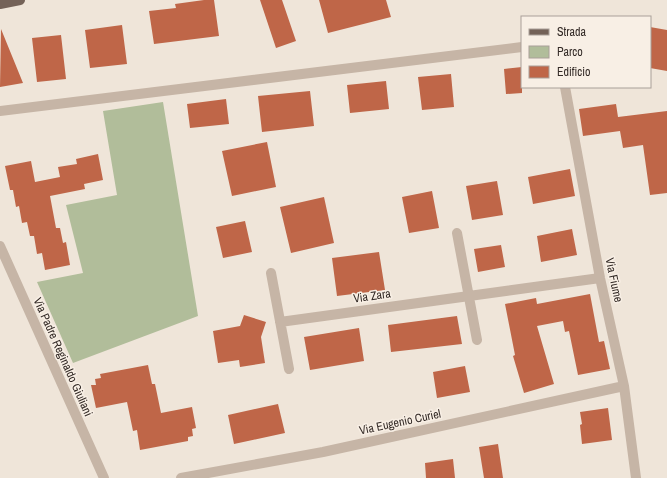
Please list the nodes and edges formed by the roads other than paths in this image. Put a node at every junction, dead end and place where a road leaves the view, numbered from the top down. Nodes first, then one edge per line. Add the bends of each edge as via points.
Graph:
1 (20, 0) edge
2 (0, 4) edge
3 (521, 47) edge
4 (565, 88) edge
5 (0, 111) edge
6 (457, 233) dead end
7 (0, 246) edge
8 (271, 273) dead end
9 (600, 278) junction
10 (468, 296) junction
11 (280, 322) junction
12 (477, 340) dead end
13 (289, 369) dead end
14 (624, 386) junction
15 (104, 478) edge
16 (181, 478) edge
17 (636, 478) edge

1 - 2 main road
3 - 5 street
4 - 9 street, Via Fiume
6 - 10 street
7 - 15 street, Via Padre Reginaldo Giuliani
8 - 11 street
9 - 10 street, Via Zara
9 - 14 street, Via Fiume
10 - 11 street, Via Zara
10 - 12 street
11 - 13 street
14 - 16 street, Via Eugenio Curiel via 323,452
14 - 17 street, Via Fiume

